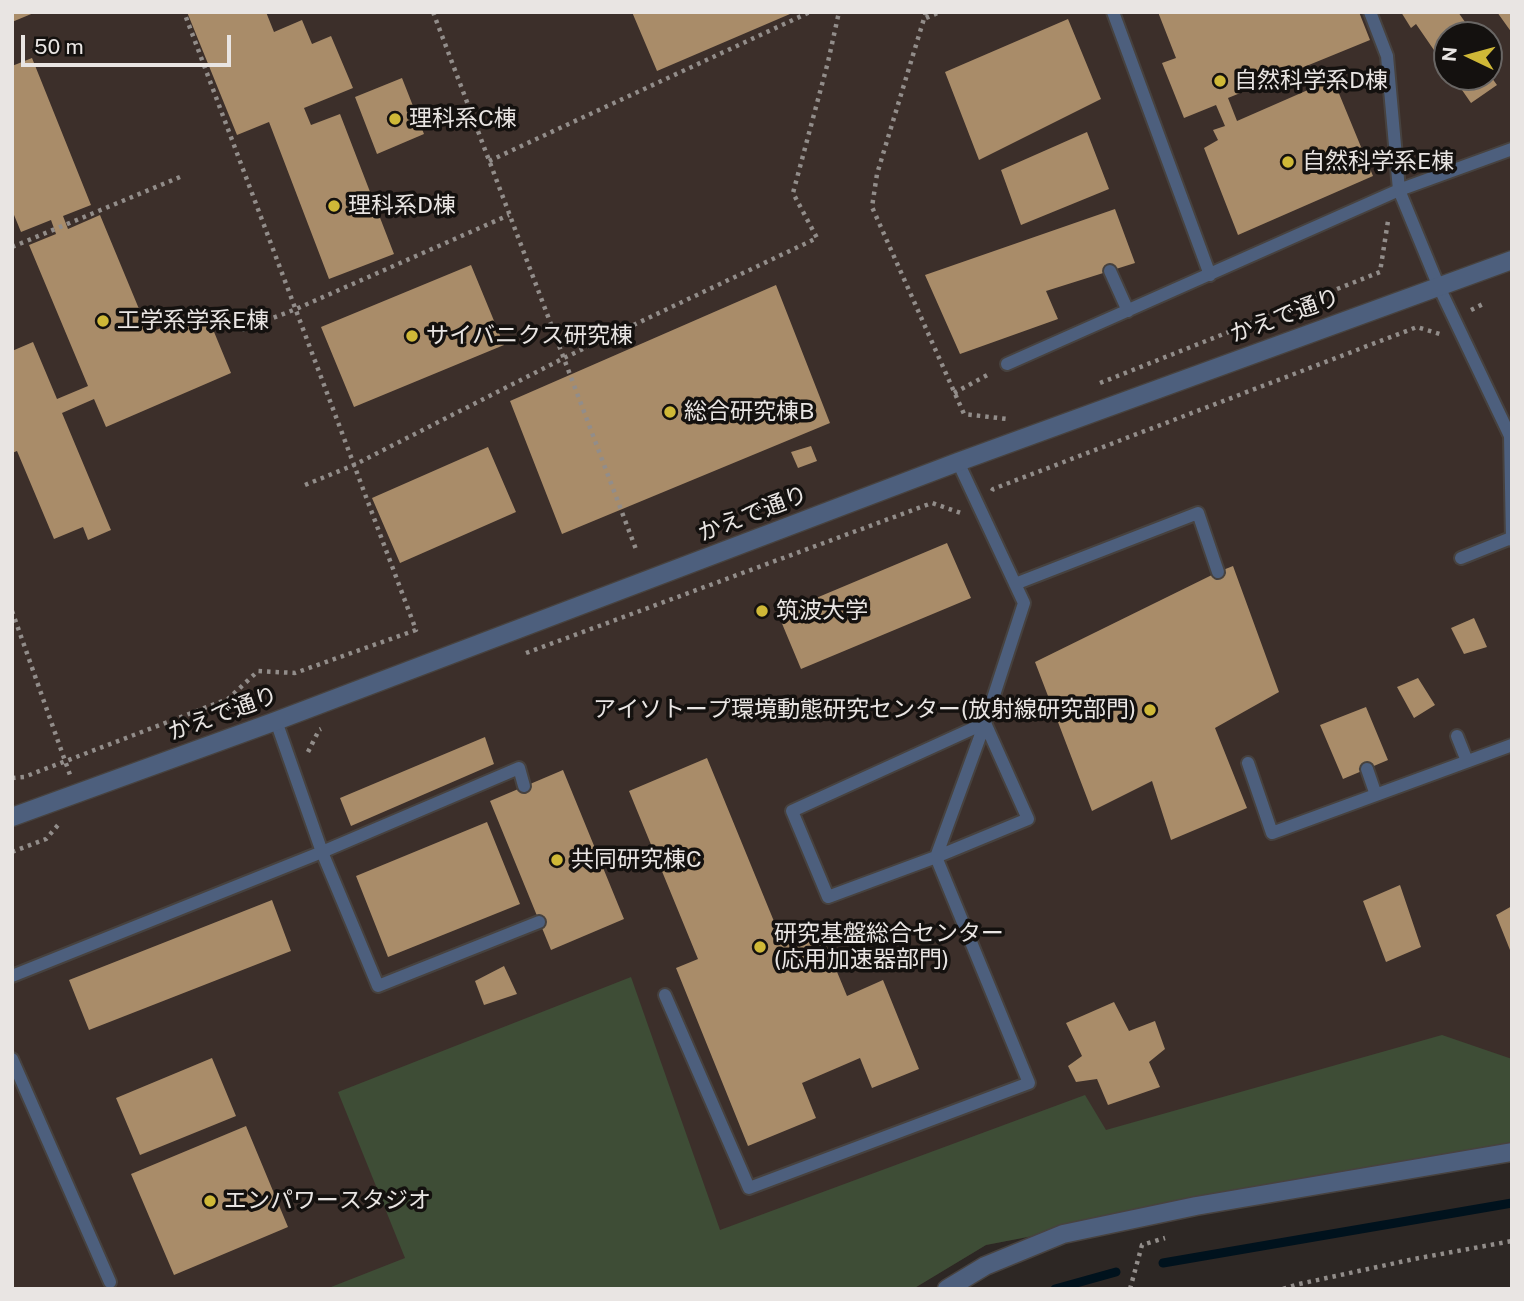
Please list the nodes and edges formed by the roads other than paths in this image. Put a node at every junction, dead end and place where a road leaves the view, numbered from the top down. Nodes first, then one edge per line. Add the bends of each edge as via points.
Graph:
1 (1113, 12) edge
2 (1370, 12) edge
3 (1512, 149) edge
4 (1399, 190) junction
5 (1512, 260) edge
6 (1110, 271) dead end
7 (1210, 275) junction
8 (1439, 287) junction
9 (1128, 311) junction
10 (1007, 364) road end
11 (958, 462) junction
12 (1511, 539) edge
13 (1461, 558) dead end
14 (1218, 572) dead end
15 (1015, 584) junction
16 (276, 721) junction
17 (985, 723) junction
18 (1457, 736) dead end
19 (1512, 745) edge
20 (1467, 761) junction
21 (1248, 763) dead end
22 (1367, 769) dead end
23 (524, 786) dead end
24 (1376, 795) junction
25 (12, 817) edge
26 (322, 852) junction
27 (936, 857) junction
28 (540, 922) dead end
29 (12, 976) edge
30 (665, 995) dead end
31 (12, 1059) edge
32 (1512, 1152) edge
33 (110, 1282) dead end
34 (947, 1289) edge

1 - 7 lane
2 - 4 lane via 1387,56
3 - 4 lane
4 - 7 lane
4 - 8 lane
5 - 8 street, かえで通り
6 - 9 lane
7 - 9 lane
8 - 11 street, かえで通り
8 - 12 lane via 1510,436
9 - 10 lane
11 - 15 lane
11 - 16 street, かえで通り
12 - 13 lane
14 - 15 lane via 1198,513
15 - 17 lane via 1024,603
16 - 25 street, かえで通り
16 - 26 lane
17 - 27 lane
17 - 27 lane via 1028,819
17 - 27 lane via 792,811 828,897
18 - 20 lane
19 - 20 lane
20 - 24 lane
21 - 24 lane via 1272,833
22 - 24 lane
23 - 26 lane via 519,768
26 - 28 lane via 378,986
26 - 29 lane
27 - 30 lane via 1029,1083 749,1188
31 - 33 lane
32 - 34 street via 1196,1206 1063,1234 985,1266

